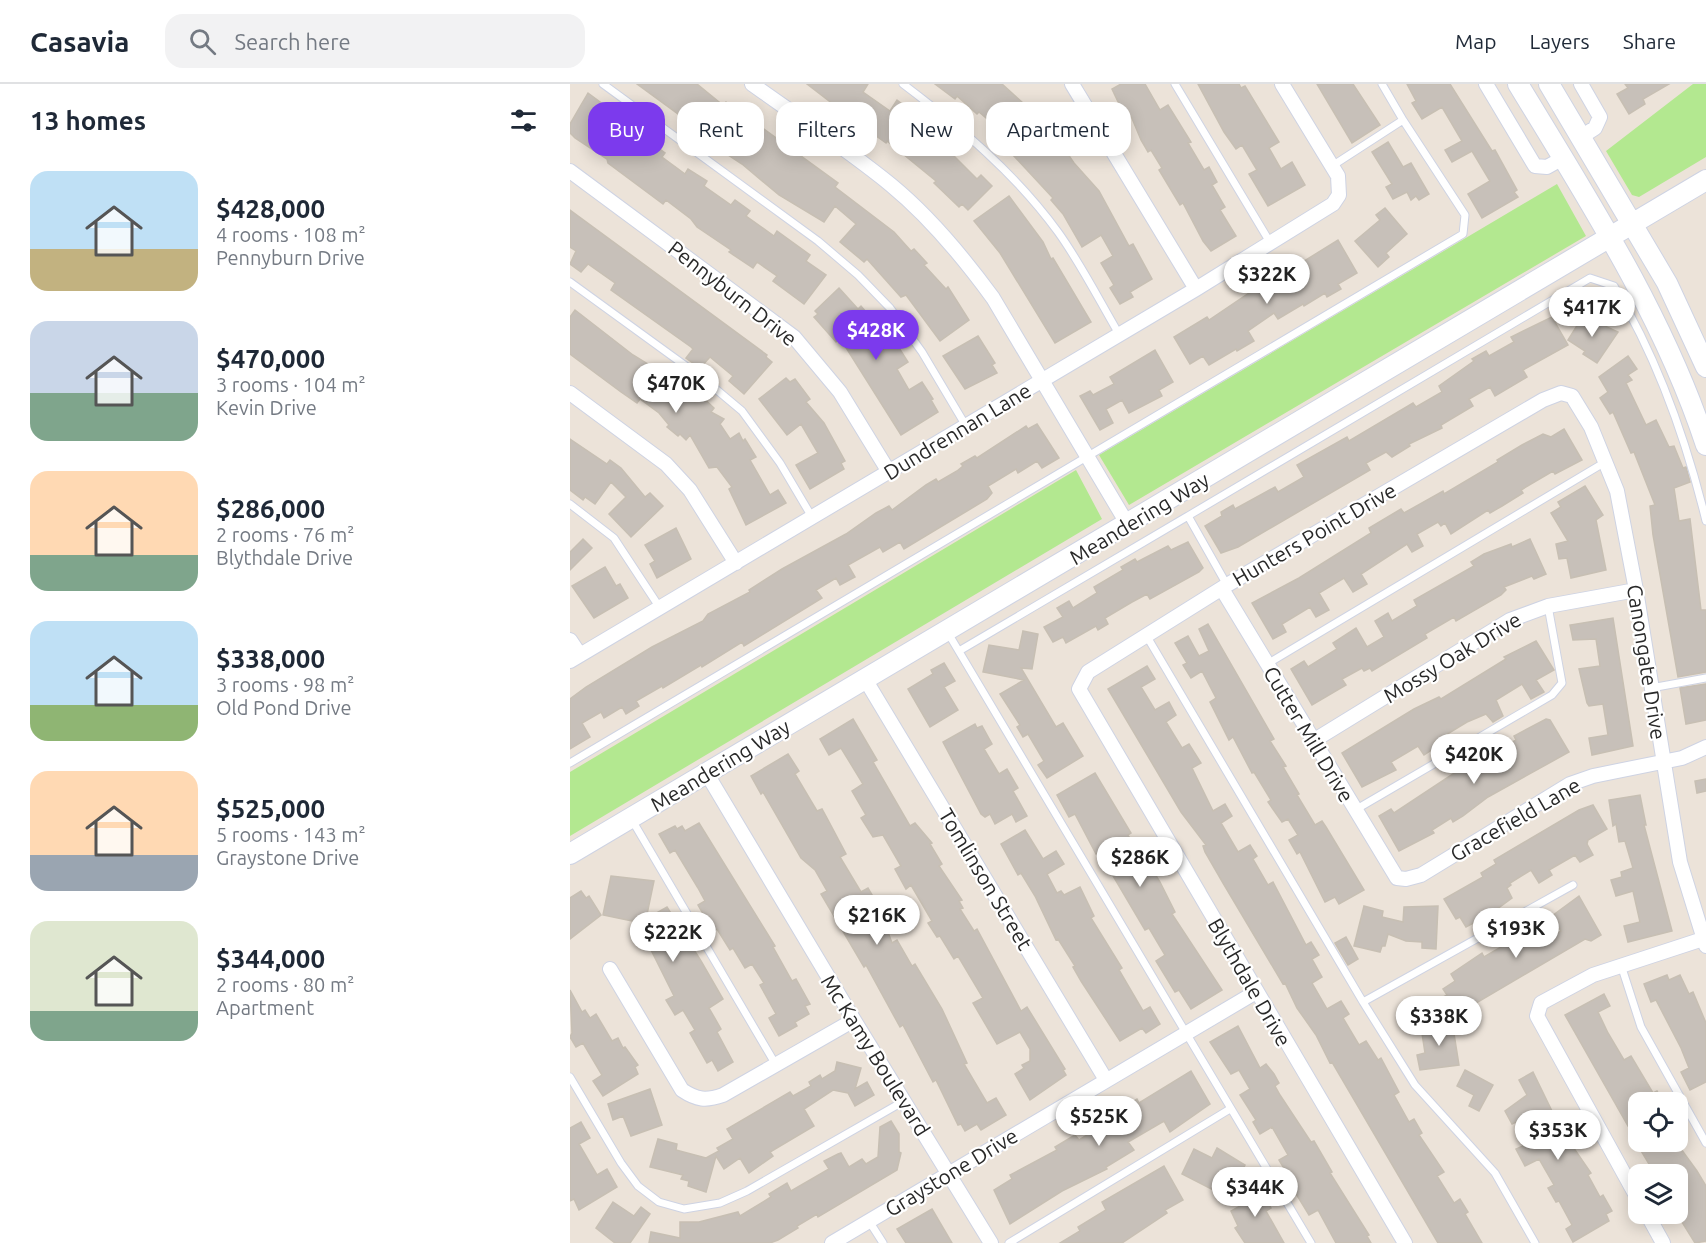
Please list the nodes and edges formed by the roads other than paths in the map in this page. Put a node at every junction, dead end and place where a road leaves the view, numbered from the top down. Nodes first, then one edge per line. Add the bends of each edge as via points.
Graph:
1 (603, 84) edge
2 (752, 84) edge
3 (903, 84) edge
4 (1072, 84) edge
5 (1175, 84) edge
6 (1282, 84) edge
7 (1382, 84) edge
8 (1486, 84) edge
9 (1518, 84) edge
10 (1549, 84) edge
11 (1581, 84) edge
12 (1403, 120) junction
13 (1581, 137) junction
14 (1563, 158) junction
15 (1332, 166) junction
16 (570, 171) edge
17 (1706, 180) edge
18 (1634, 224) junction
19 (1611, 237) junction
20 (1271, 244) junction
21 (570, 282) edge
22 (1196, 290) junction
23 (1119, 334) junction
24 (1706, 367) edge
25 (1042, 380) junction
26 (570, 393) edge
27 (1561, 393) joint
28 (966, 426) junction
29 (1706, 445) edge
30 (1088, 457) junction
31 (1606, 461) junction
32 (889, 472) junction
33 (570, 504) edge
34 (1188, 516) junction
35 (812, 517) junction
36 (1706, 521) edge
37 (1128, 525) junction
38 (736, 563) junction
39 (1224, 587) junction
40 (1636, 590) junction
41 (1548, 606) junction
42 (660, 608) junction
43 (947, 631) junction
44 (1146, 634) junction
45 (570, 640) edge
46 (959, 651) junction
47 (575, 658) edge
48 (1267, 664) junction
49 (1706, 678) edge
50 (866, 679) junction
51 (1651, 688) junction
52 (1079, 689) joint
53 (1313, 741) junction
54 (1706, 747) edge
55 (1663, 762) junction
56 (570, 763) edge
57 (707, 774) junction
58 (1354, 810) junction
59 (631, 818) junction
60 (570, 854) edge
61 (1397, 878) joint
62 (1573, 885) dead end
63 (1705, 942) edge
64 (1621, 965) junction
65 (610, 969) dead end
66 (1256, 992) junction
67 (1363, 1002) junction
68 (854, 1020) junction
69 (1186, 1033) junction
70 (776, 1065) junction
71 (570, 1077) edge
72 (1106, 1080) junction
73 (904, 1101) junction
74 (1230, 1109) junction
75 (1706, 1143) edge
76 (949, 1172) junction
77 (1628, 1181) edge
78 (869, 1221) junction
79 (1653, 1224) edge
80 (832, 1243) edge
81 (883, 1243) edge
82 (991, 1243) edge
83 (1009, 1243) edge
84 (1311, 1243) edge
85 (1405, 1243) edge
86 (1535, 1243) edge
87 (1664, 1243) edge

1 - 28 lane via 818,241 858,275 890,308
2 - 25 street via 891,185 924,216 993,298
3 - 23 lane via 958,125 1014,178 1058,233
4 - 22 street
5 - 20 lane
6 - 15 street
7 - 12 lane
8 - 14 street via 1535,166 1547,167
9 - 14 street
10 - 13 street
11 - 13 street via 1600,117 1595,128
12 - 15 lane
12 - 30 lane via 1465,215 1463,234
13 - 18 street
14 - 19 street
15 - 20 street, Dundrennan Lane via 1338,176 1339,195 1323,212
16 - 32 street, Pennyburn Drive via 794,337 840,392
17 - 18 street, Meandering Way
18 - 19 street, Meandering Way
18 - 24 street
19 - 29 street via 1675,361
19 - 37 street, Meandering Way
20 - 22 street, Dundrennan Lane
21 - 35 lane via 742,411 780,463
22 - 23 street, Dundrennan Lane
23 - 25 street, Dundrennan Lane
25 - 28 street, Dundrennan Lane
25 - 30 street
26 - 38 street via 666,464 690,490
27 - 31 street, Canongate Drive via 1572,396 1582,409
27 - 39 street, Hunters Point Drive
28 - 32 street, Dundrennan Lane
30 - 37 street
30 - 56 lane
31 - 40 street, Canongate Drive via 1617,491
31 - 48 lane
32 - 35 street, Dundrennan Lane
33 - 42 lane via 614,538
34 - 36 lane via 1590,278 1614,286 1645,342 1681,430
34 - 39 lane
34 - 46 lane
35 - 38 street, Dundrennan Lane
37 - 43 street, Meandering Way
38 - 42 street, Dundrennan Lane
39 - 44 street, Hunters Point Drive
39 - 48 street, Cutter Mill Drive
40 - 41 street, Mossy Oak Drive
40 - 51 street, Canongate Drive
41 - 53 street, Mossy Oak Drive via 1510,620
41 - 58 lane via 1562,683 1551,695
42 - 47 street, Dundrennan Lane
43 - 46 lane
43 - 50 street, Meandering Way
44 - 52 street, Hunters Point Drive via 1096,665
44 - 67 lane
45 - 47 street
46 - 69 lane
48 - 53 street, Cutter Mill Drive
49 - 51 lane
50 - 57 street, Meandering Way
50 - 72 street, Tomlinson Street
51 - 55 street, Canongate Drive
52 - 66 street, Blythdale Drive
53 - 58 street, Cutter Mill Drive
54 - 55 street, Gracefield Lane
55 - 61 street, Gracefield Lane via 1570,784 1420,875
55 - 63 street, Canongate Drive via 1680,862
57 - 59 street, Meandering Way
57 - 68 street, Mc Kamy Boulevard
58 - 61 street, Cutter Mill Drive
59 - 60 street, Meandering Way
59 - 70 lane
62 - 67 lane
63 - 64 street
64 - 75 lane via 1644,1034
64 - 77 street via 1555,993 1541,1003 1537,1016
65 - 70 street via 682,1090 693,1097 706,1101 723,1095
66 - 69 street, Graystone Drive
66 - 85 street, Blythdale Drive
67 - 86 lane via 1415,1085 1496,1173
68 - 70 street
68 - 73 street, Mc Kamy Boulevard
69 - 72 street, Graystone Drive
69 - 74 lane
71 - 73 lane via 638,1186 659,1202 684,1209 720,1203 747,1191
72 - 76 street, Graystone Drive
73 - 76 street, Mc Kamy Boulevard
74 - 83 lane
74 - 84 lane
76 - 78 street, Graystone Drive
76 - 82 street, Mc Kamy Boulevard
78 - 80 street, Graystone Drive
78 - 81 lane
79 - 87 street

